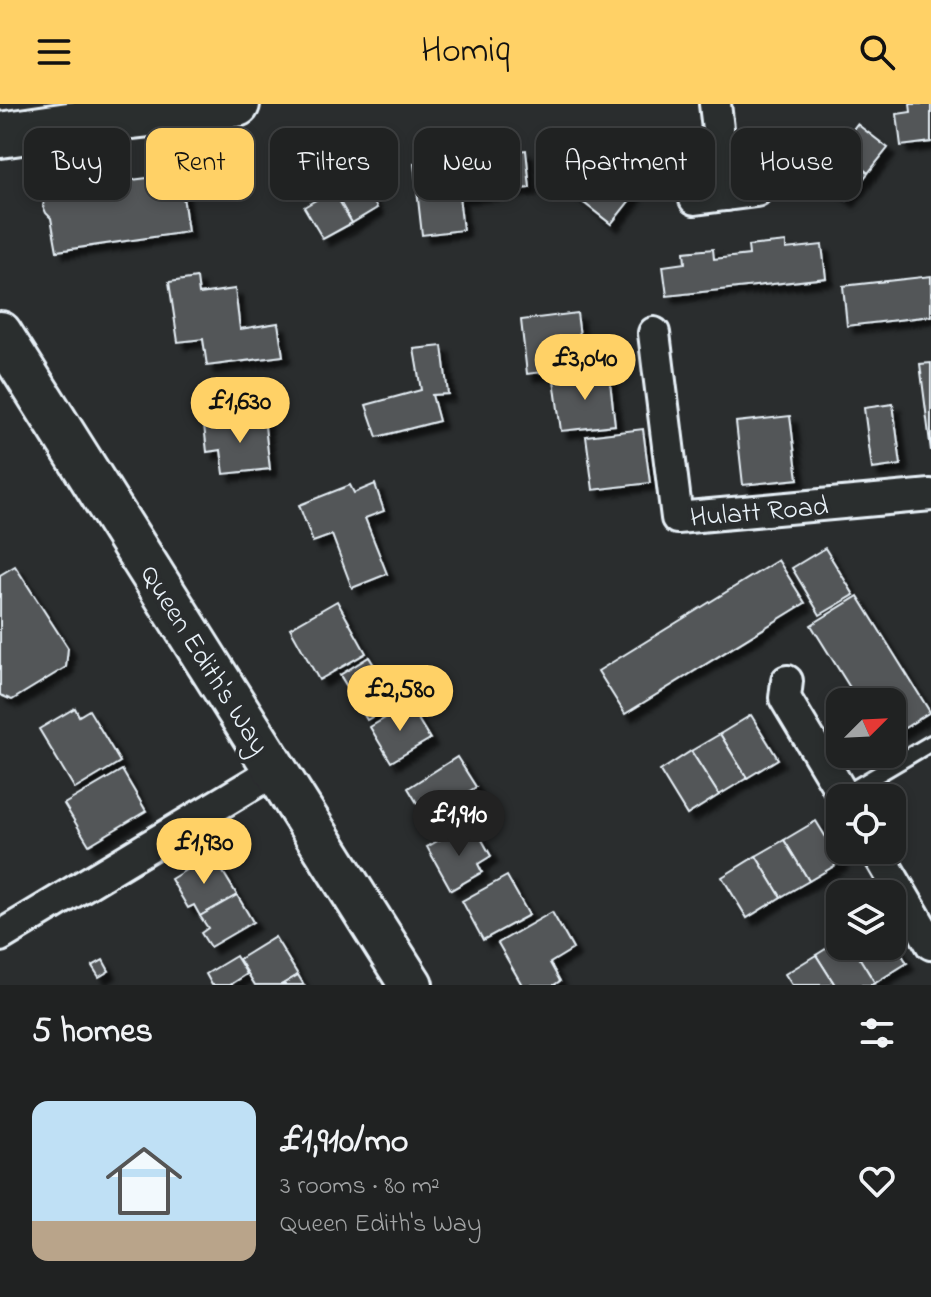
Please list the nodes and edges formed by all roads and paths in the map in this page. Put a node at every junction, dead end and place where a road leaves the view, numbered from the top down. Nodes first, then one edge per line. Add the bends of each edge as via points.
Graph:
1 (237, 104) edge
2 (715, 104) edge
3 (0, 135) edge
4 (731, 194) edge
5 (726, 195) junction
6 (715, 196) edge
7 (0, 333) edge
8 (654, 333) dead end
9 (931, 495) edge
10 (787, 681) dead end
11 (931, 743) edge
12 (276, 770) junction
13 (837, 784) edge
14 (864, 784) edge
15 (884, 864) edge
16 (0, 936) edge
17 (931, 944) edge
18 (411, 985) edge

1 - 3 main road
2 - 5 street
4 - 5 street
5 - 6 street
7 - 12 street, Queen Edith's Way
8 - 9 street, Hulatt Road via 677,518
10 - 13 street via 785,698
11 - 14 lane
12 - 16 street
12 - 18 street, Queen Edith's Way
15 - 17 street

